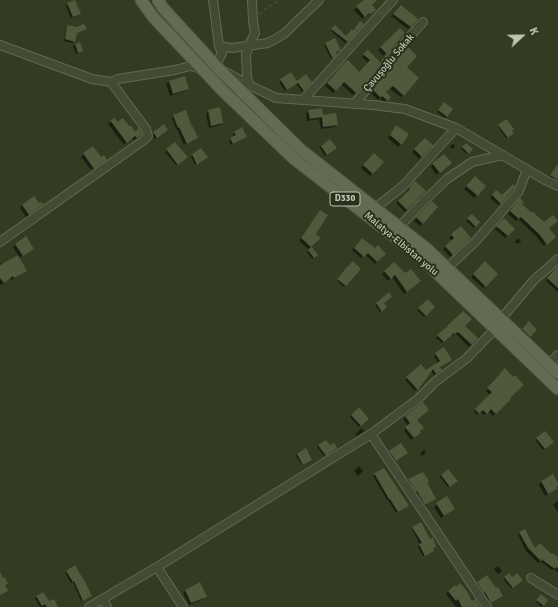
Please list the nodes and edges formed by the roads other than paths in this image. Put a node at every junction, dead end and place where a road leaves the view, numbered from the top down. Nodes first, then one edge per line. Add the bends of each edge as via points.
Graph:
1 (140, 0) edge
2 (158, 0) edge
3 (213, 0) edge
4 (252, 0) edge
5 (319, 0) edge
6 (393, 0) edge
7 (423, 22) dead end
8 (0, 45) edge
9 (218, 46) junction
10 (249, 46) junction
11 (217, 66) junction
12 (202, 69) junction
13 (111, 82) junction
14 (249, 85) junction
15 (304, 100) junction
16 (354, 104) junction
17 (456, 128) junction
18 (503, 155) junction
19 (527, 169) junction
20 (558, 186) edge
21 (375, 208) junction
22 (399, 227) junction
23 (0, 242) edge
24 (558, 259) edge
25 (447, 268) junction
26 (498, 324) junction
27 (558, 355) edge
28 (548, 364) junction
29 (558, 373) edge
30 (558, 389) edge
31 (371, 434) junction
32 (158, 567) junction
33 (531, 578) dead end
34 (558, 595) edge
35 (103, 599) junction
36 (90, 607) edge
37 (107, 607) edge
38 (183, 607) edge
39 (487, 607) edge

1 - 12 main road, Malatya-Elbistan yolu / D330
2 - 11 main road, Malatya-Elbistan yolu / D330
3 - 9 street
4 - 10 street via 255,33
5 - 10 street via 284,34 268,43
6 - 15 street
7 - 16 street, Çavuşoğlu Sokak
8 - 13 street via 92,79
9 - 10 street
9 - 11 street via 222,53
10 - 14 street via 246,55
11 - 12 street
11 - 14 street
11 - 21 main road, Malatya-Elbistan yolu / D330 via 300,149
12 - 13 street via 190,66
12 - 26 main road, Malatya-Elbistan yolu / D330 via 293,158 419,256
13 - 23 street via 146,128 148,136
14 - 15 street via 276,98
15 - 16 street
16 - 17 street via 405,109
17 - 18 street
17 - 21 street via 403,186
18 - 19 street
18 - 22 street via 472,162 447,179
19 - 20 street
19 - 25 street via 516,195 475,242
21 - 22 main road, Malatya-Elbistan yolu / D330
22 - 25 main road, Malatya-Elbistan yolu / D330
24 - 26 street via 534,280
25 - 26 main road, Malatya-Elbistan yolu / D330
26 - 28 main road, Malatya-Elbistan yolu / D330
26 - 30 main road, Malatya-Elbistan yolu / D330
26 - 31 street via 467,358
27 - 28 street
28 - 29 main road, Malatya-Elbistan yolu / D330
31 - 32 street
31 - 39 street
32 - 35 street
32 - 38 street
33 - 34 street
35 - 36 street
35 - 37 street

